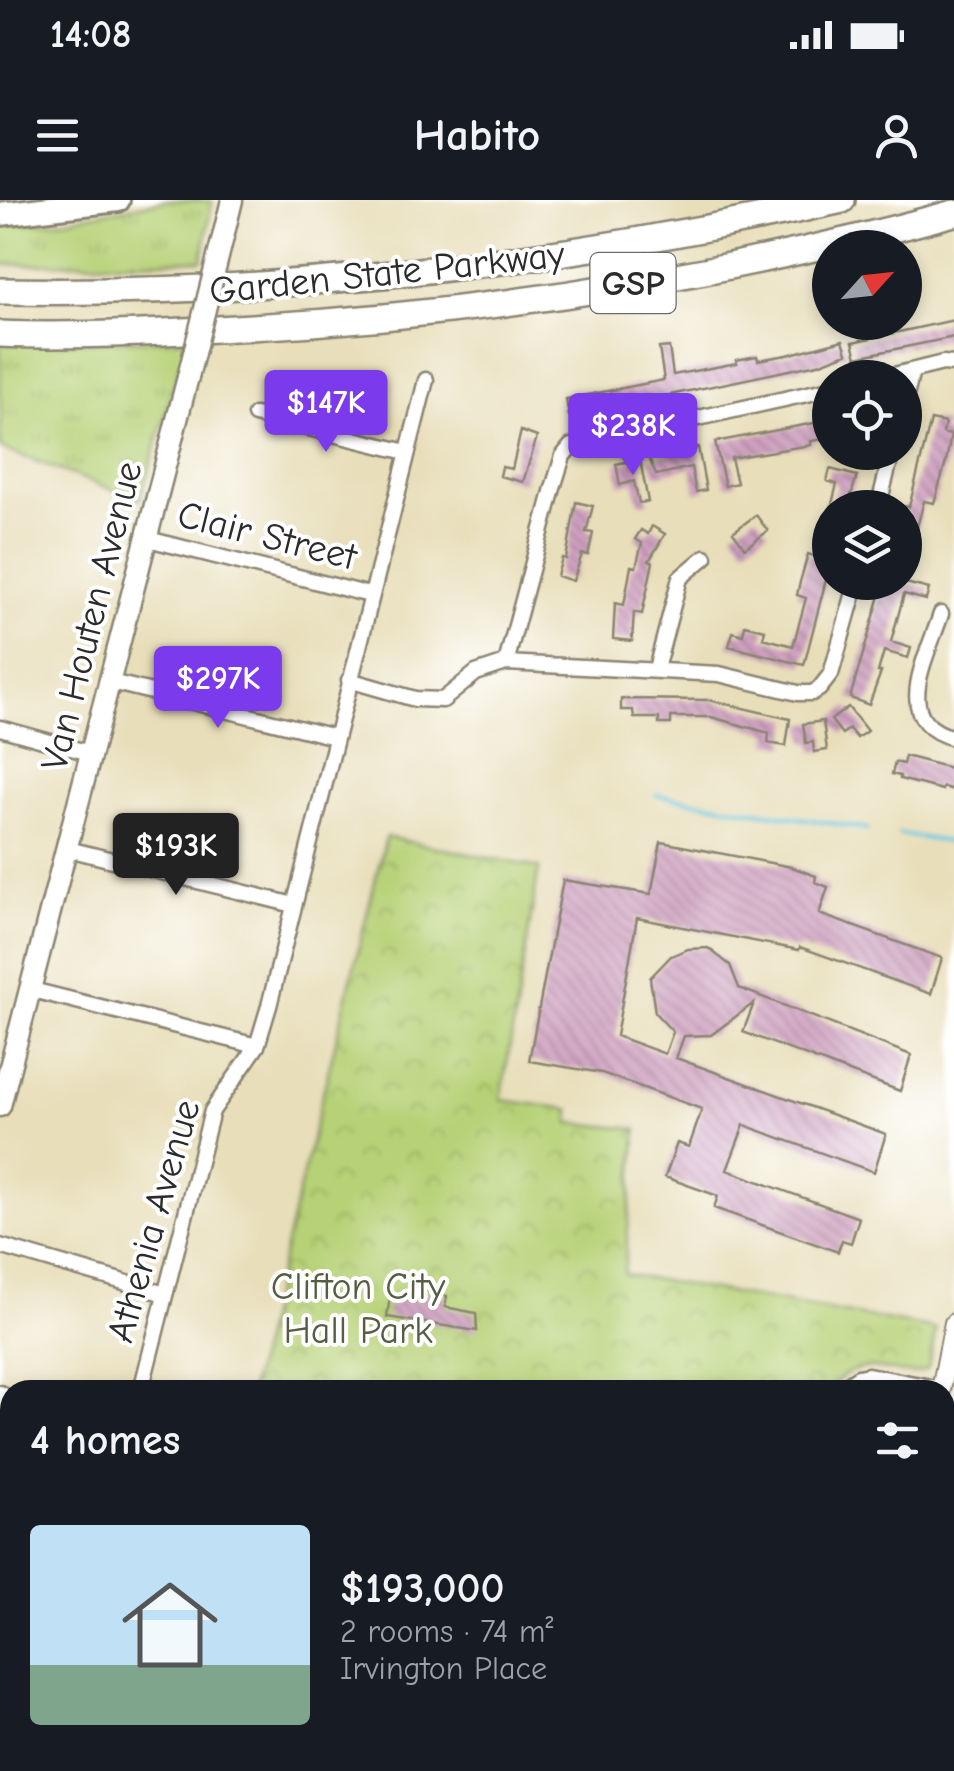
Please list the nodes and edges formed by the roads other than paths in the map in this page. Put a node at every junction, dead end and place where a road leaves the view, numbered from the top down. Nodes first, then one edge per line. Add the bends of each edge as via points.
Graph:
1 (118, 200) edge
2 (232, 200) edge
3 (842, 200) edge
4 (954, 213) edge
5 (0, 214) edge
6 (0, 292) edge
7 (0, 334) edge
8 (954, 364) edge
9 (922, 369) edge
10 (426, 380) dead end
11 (812, 392) edge
12 (255, 414) dead end
13 (407, 452) junction
14 (148, 539) junction
15 (705, 558) dead end
16 (370, 596) junction
17 (852, 600) edge
18 (940, 614) dead end
19 (506, 664) junction
20 (656, 669) junction
21 (349, 680) junction
22 (111, 682) junction
23 (0, 728) edge
24 (335, 737) junction
25 (954, 738) edge
26 (92, 754) junction
27 (68, 849) junction
28 (294, 905) junction
29 (32, 990) junction
30 (257, 1046) junction
31 (0, 1106) edge
32 (0, 1246) edge
33 (165, 1294) junction
34 (954, 1323) edge
35 (144, 1380) edge
36 (854, 1380) edge
37 (894, 1380) edge
38 (943, 1380) edge

1 - 5 main road
2 - 14 main road, Van Houten Avenue, bridge
3 - 6 highway, Garden State Parkway / GSP via 662,237 412,272 272,285
4 - 7 highway, Garden State Parkway / GSP via 685,275 431,313 200,330
8 - 9 street
10 - 13 street, Athenia Avenue
11 - 19 street via 572,446 552,488
12 - 13 street
13 - 16 street, Athenia Avenue
14 - 16 street, Clair Street
14 - 22 main road, Van Houten Avenue
15 - 20 street via 680,578
16 - 21 street, Athenia Avenue
17 - 20 street via 831,674 812,694 719,674
18 - 25 street via 916,702 924,724
19 - 20 street
19 - 21 street via 476,674 444,700
21 - 24 street, Athenia Avenue
22 - 24 street
22 - 26 main road, Van Houten Avenue
23 - 26 street
24 - 28 street, Athenia Avenue
26 - 27 main road, Van Houten Avenue
27 - 28 street
27 - 29 main road, Van Houten Avenue
28 - 30 street, Athenia Avenue
29 - 30 street
29 - 31 main road, Van Houten Avenue
30 - 33 street, Athenia Avenue via 212,1111
32 - 33 street
33 - 35 street, Athenia Avenue
34 - 38 street
36 - 37 street

